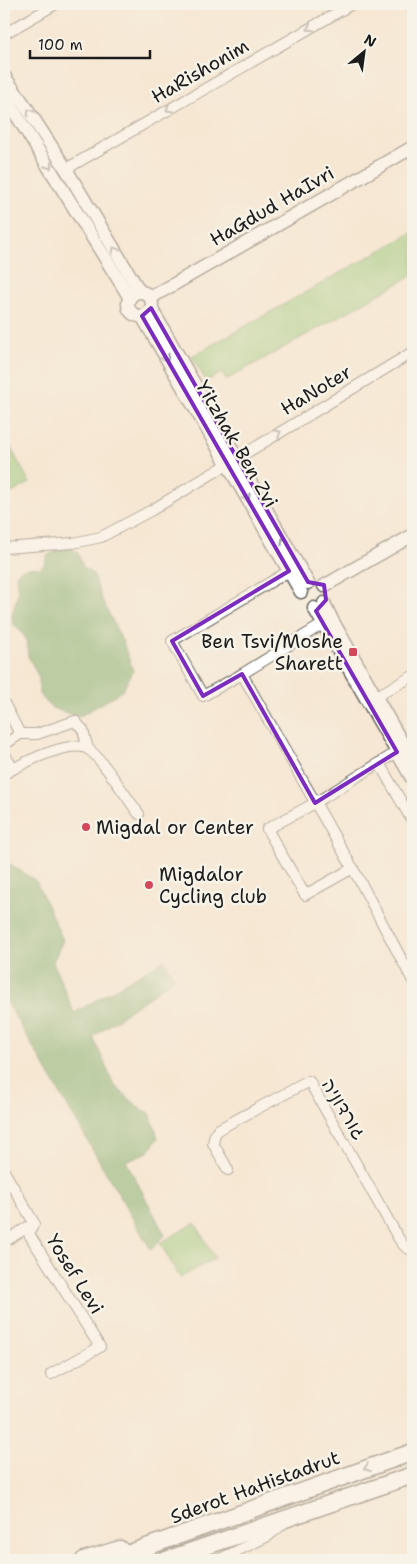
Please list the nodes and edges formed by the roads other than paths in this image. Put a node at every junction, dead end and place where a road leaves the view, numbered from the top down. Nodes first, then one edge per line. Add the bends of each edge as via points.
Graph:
1 (56, 4) edge
2 (352, 4) edge
3 (4, 34) edge
4 (5, 76) edge
5 (4, 95) edge
6 (413, 147) edge
7 (66, 169) junction
8 (143, 302) junction
9 (413, 352) edge
10 (232, 460) junction
11 (413, 536) edge
12 (4, 545) edge
13 (289, 571) junction
14 (324, 586) junction
15 (305, 587) junction
16 (319, 606) junction
17 (323, 624) junction
18 (242, 674) junction
19 (413, 676) edge
20 (375, 697) junction
21 (4, 703) edge
22 (20, 734) junction
23 (4, 745) edge
24 (88, 749) junction
25 (4, 752) edge
26 (397, 752) junction
27 (413, 762) edge
28 (379, 763) junction
29 (13, 769) junction
30 (4, 774) edge
31 (413, 780) edge
32 (315, 803) junction
33 (139, 814) dead end
34 (413, 822) edge
35 (352, 868) junction
36 (413, 981) edge
37 (4, 1170) edge
38 (228, 1170) dead end
39 (34, 1223) junction
40 (4, 1242) edge
41 (413, 1250) edge
42 (51, 1374) dead end
43 (413, 1452) edge
44 (413, 1475) edge
45 (346, 1497) junction
46 (242, 1513) junction
47 (283, 1524) junction
48 (84, 1560) edge
49 (110, 1560) edge
50 (166, 1560) edge
51 (194, 1560) edge
52 (218, 1560) edge

1 - 3 street
2 -> 7 street, HaRishonim
7 -> 4 street, Yitzhak Ben Zvi
5 -> 8 street, Yitzhak Ben Zvi
6 - 8 street, HaGdud HaIvri
8 -> 7 street, Yitzhak Ben Zvi
8 - 10 street, Yitzhak Ben Zvi
10 -> 9 street, HaNoter
10 - 12 street, HaNoter via 152,510 101,537 73,543
10 -> 13 street, Yitzhak Ben Zvi
15 -> 10 street, Yitzhak Ben Zvi
11 - 14 street
13 - 15 street, Yitzhak Ben Zvi
13 - 18 street via 172,641 204,696
14 - 15 street via 316,582
14 - 16 street via 327,596
15 - 16 street via 303,603
16 - 17 street
16 - 20 street via 332,620
17 - 18 street
17 - 26 street
18 - 32 street
19 - 20 street
20 - 27 street
21 - 22 street
22 - 23 street
22 - 24 street via 37,734 75,721 83,730
24 - 29 street via 76,746 40,755
24 - 33 street via 99,757
25 - 29 street
26 - 28 street
26 - 31 street
28 - 32 street
28 - 34 street
29 - 30 street
32 - 35 street
32 - 35 street via 267,829 305,895
35 - 36 street
37 - 39 street, Yosef Levi
38 - 41 street, גורדוניה via 213,1143 218,1128 309,1081 399,1239
39 - 40 street
39 - 42 street, Yosef Levi via 29,1234 100,1347
43 -> 46 highway, Sderot HaHistadrut
44 - 45 highway, Sderot HaHistadrut
45 - 47 highway
45 - 50 highway, Sderot HaHistadrut
46 - 48 highway via 229,1513
46 - 49 highway, Sderot HaHistadrut
47 - 51 highway
47 - 52 street via 268,1536

